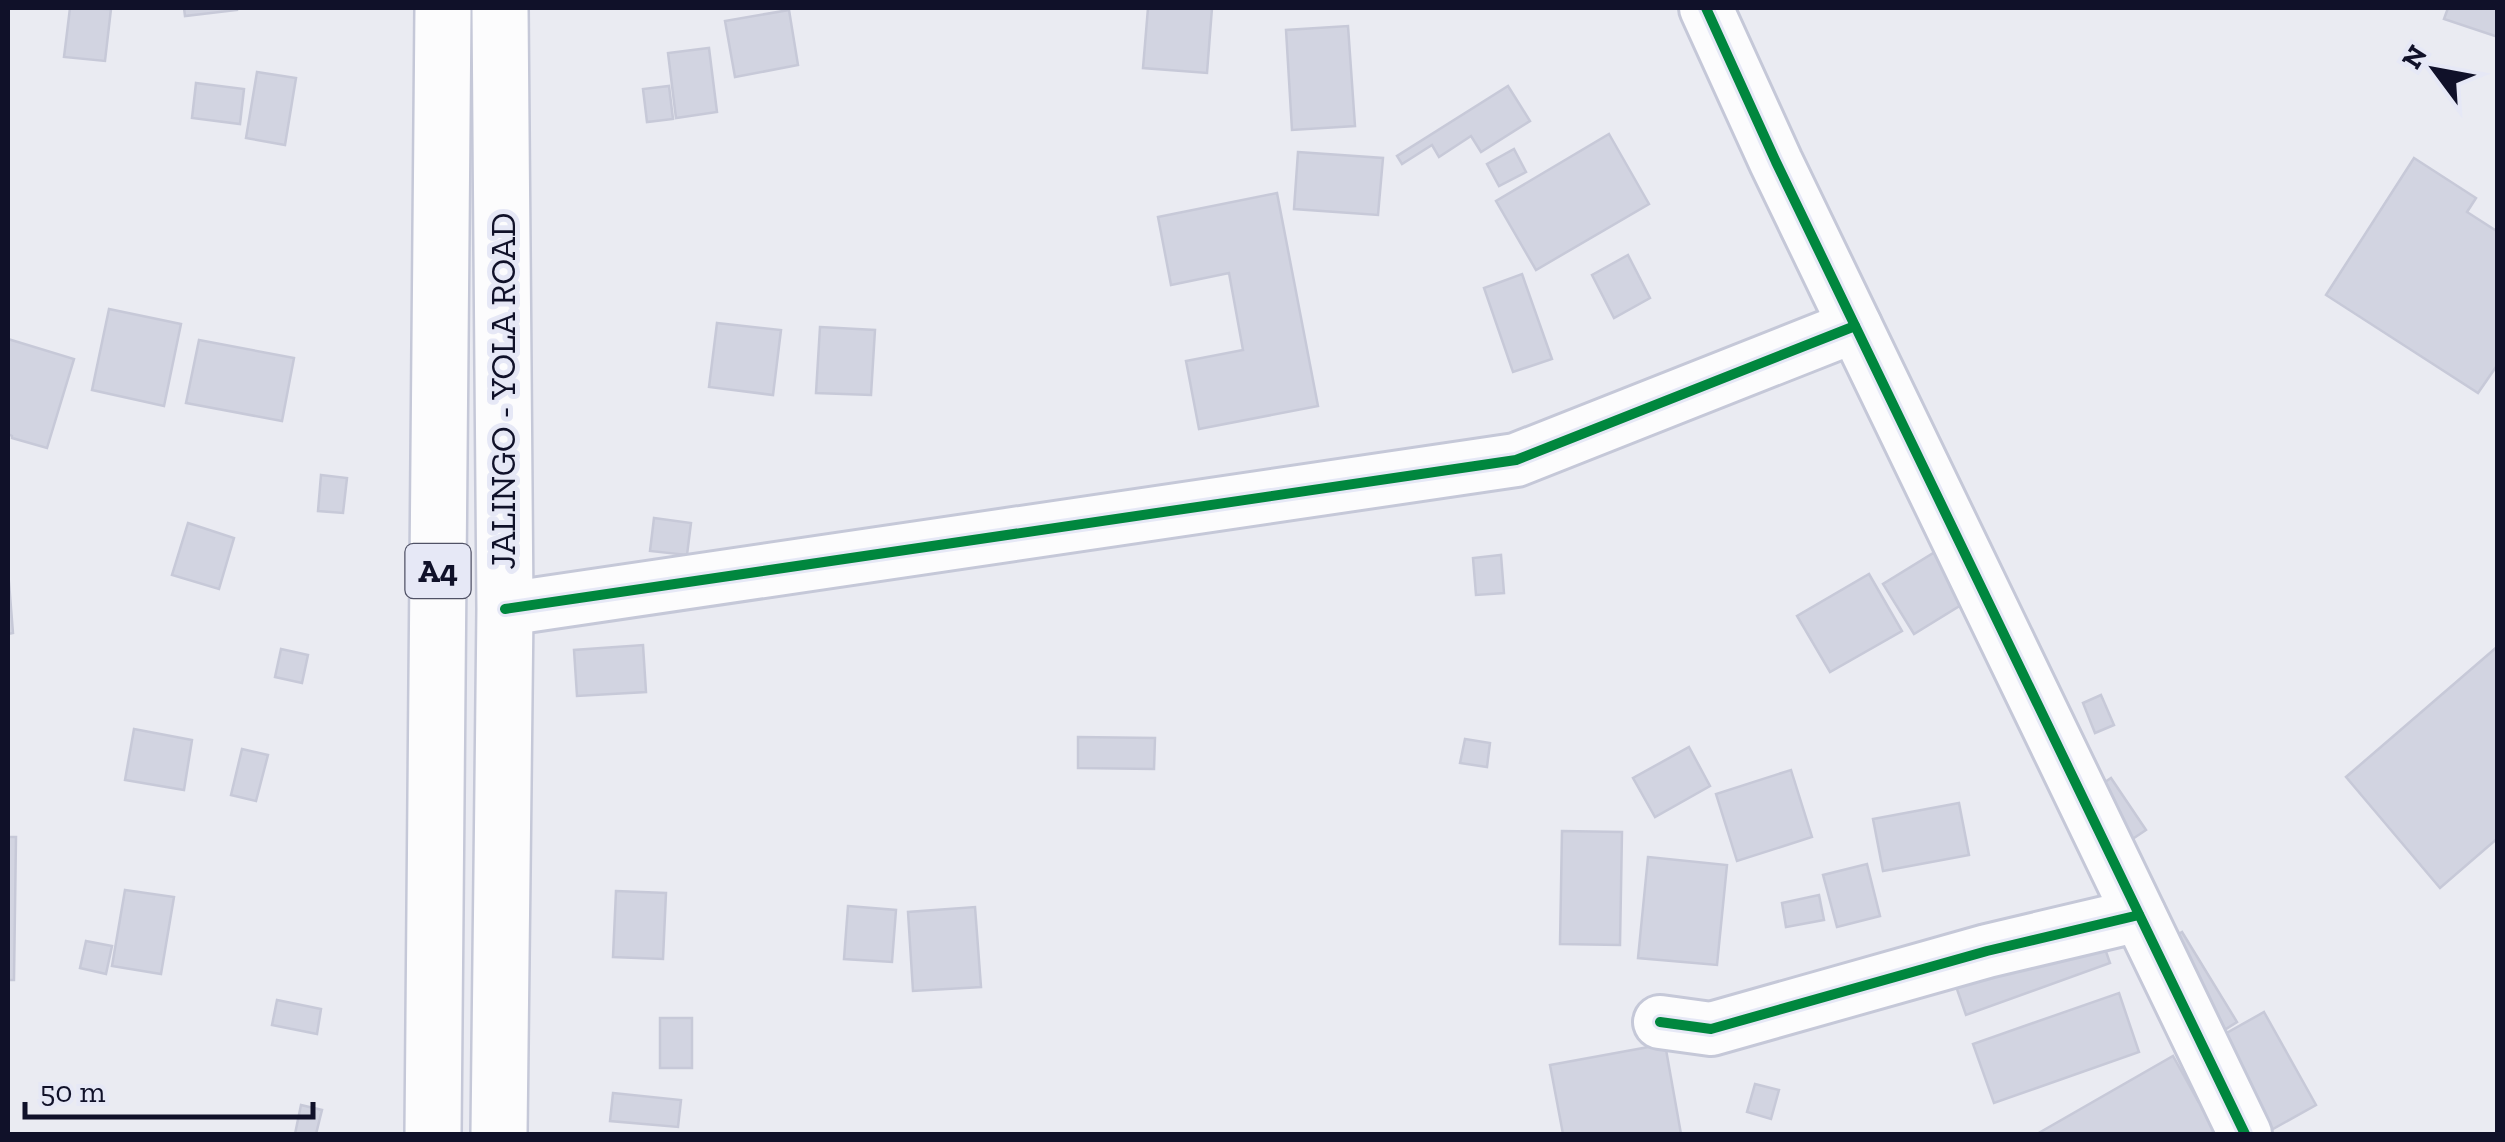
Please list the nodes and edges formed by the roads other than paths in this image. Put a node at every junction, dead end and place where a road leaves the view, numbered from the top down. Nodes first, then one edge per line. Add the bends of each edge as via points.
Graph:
1 (443, 8) edge
2 (500, 8) edge
3 (1706, 8) edge
4 (1855, 326) junction
5 (505, 609) junction
6 (2139, 915) junction
7 (1660, 1022) dead end
8 (433, 1134) edge
9 (499, 1134) edge
10 (2245, 1134) edge

1 - 8 highway, A4
2 - 5 highway, JALINGO - YOLA ROAD / A4
3 - 4 street
4 - 5 street via 1516,460
4 - 6 street
5 - 9 highway, JALINGO - YOLA ROAD / A4
6 - 7 street via 1710,1029
6 - 10 street

